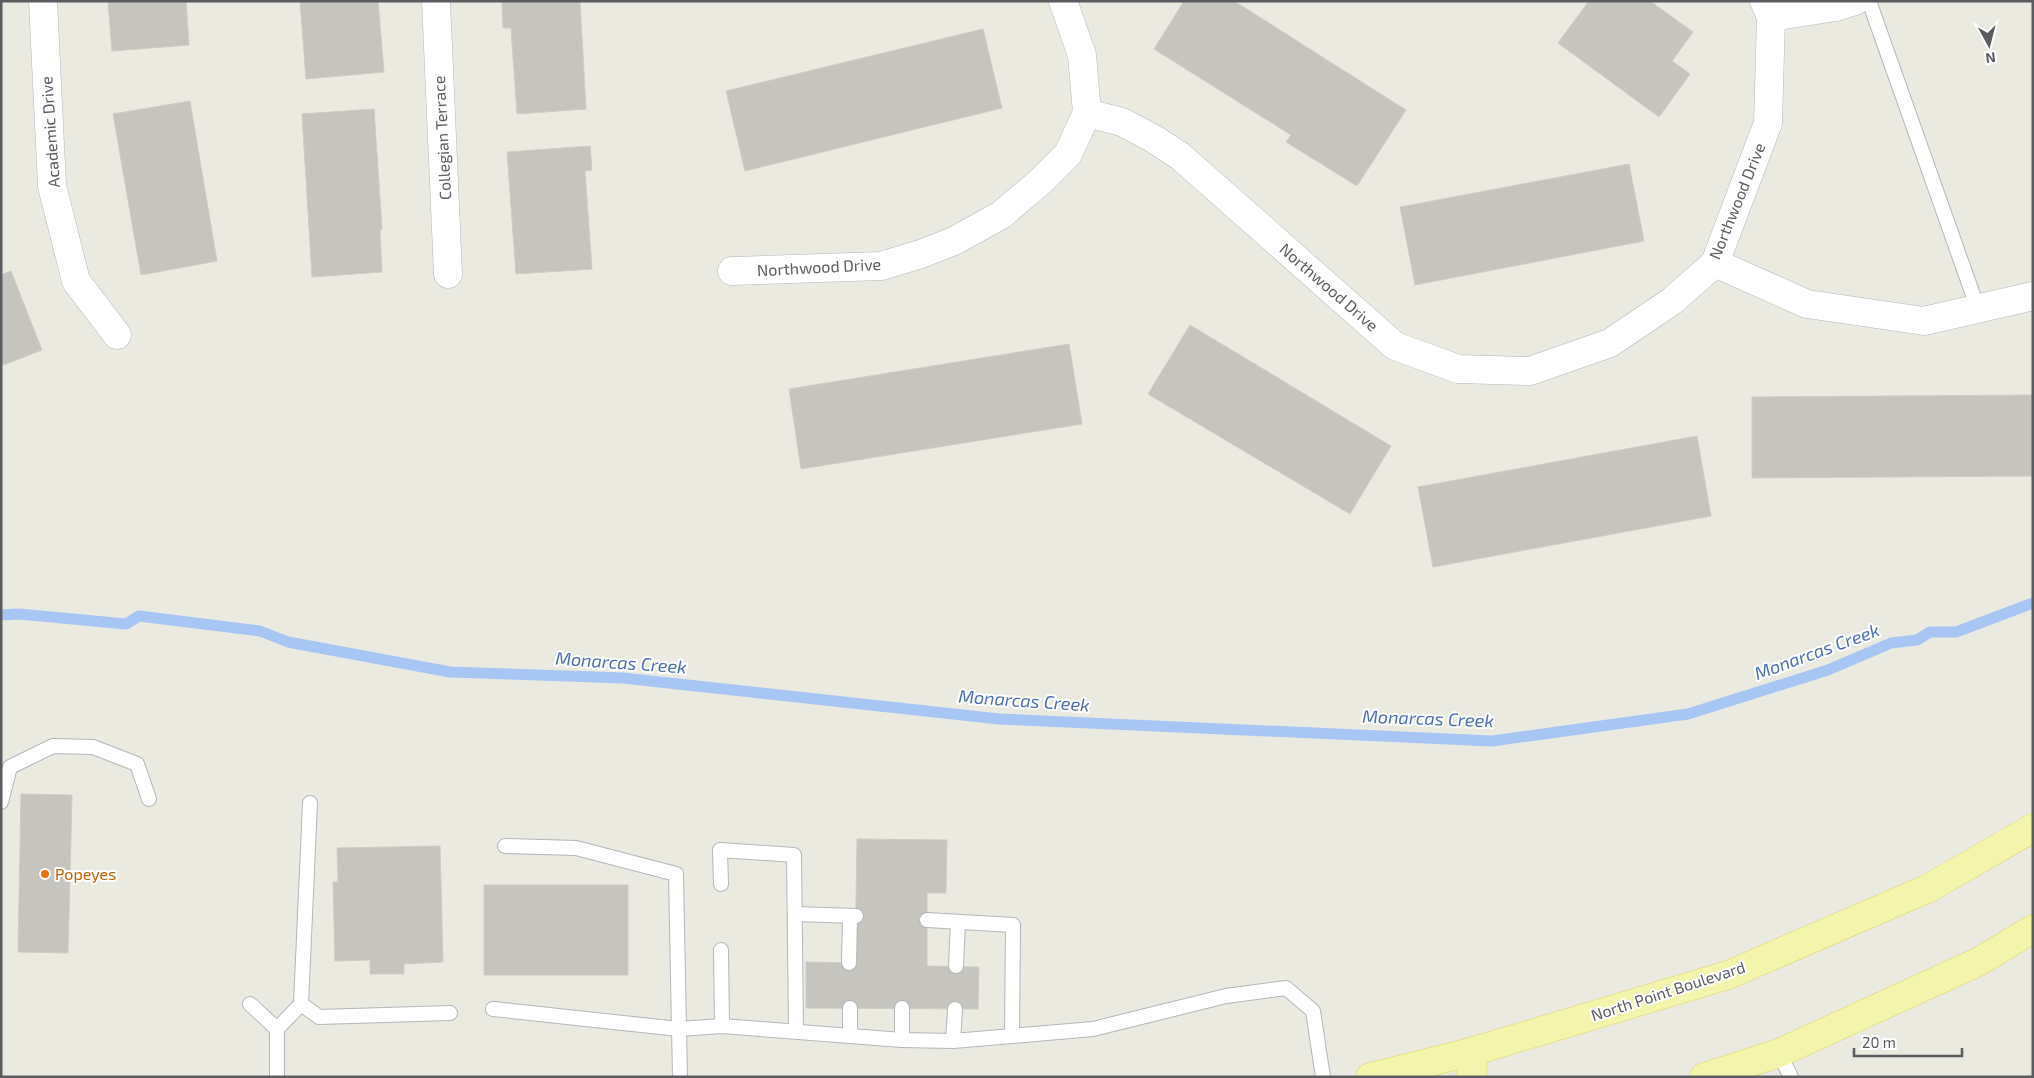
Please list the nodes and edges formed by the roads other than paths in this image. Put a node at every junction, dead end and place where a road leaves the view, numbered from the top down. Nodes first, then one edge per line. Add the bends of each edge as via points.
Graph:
1 (43, 1) edge
2 (436, 1) edge
3 (1062, 1) edge
4 (1856, 1) edge
5 (1869, 1) edge
6 (1768, 9) edge
7 (1087, 113) junction
8 (1715, 263) junction
9 (732, 271) dead end
10 (448, 274) dead end
11 (2033, 296) edge
12 (1978, 309) junction
13 (117, 335) dead end
14 (149, 799) dead end
15 (1, 802) edge
16 (310, 803) dead end
17 (2033, 828) edge
18 (505, 846) dead end
19 (721, 884) dead end
20 (795, 914) junction
21 (927, 920) dead end
22 (958, 922) junction
23 (2033, 929) edge
24 (721, 950) dead end
25 (849, 962) dead end
26 (956, 966) dead end
27 (250, 1004) dead end
28 (301, 1004) junction
29 (850, 1008) dead end
30 (902, 1008) dead end
31 (493, 1009) dead end
32 (955, 1009) dead end
33 (450, 1013) dead end
34 (722, 1026) junction
35 (277, 1029) junction
36 (679, 1029) junction
37 (796, 1031) junction
38 (850, 1036) junction
39 (1012, 1036) junction
40 (902, 1040) junction
41 (954, 1042) junction
42 (1779, 1053) junction
43 (1472, 1064) edge
44 (277, 1077) edge
45 (680, 1077) edge
46 (1323, 1077) edge
47 (1370, 1077) edge
48 (1704, 1077) edge
49 (1791, 1077) edge

1 - 13 street, Academic Drive via 52,186 76,281
2 - 10 street, Collegian Terrace
3 - 7 street via 1082,55
4 - 6 street via 1836,7
5 - 12 lane
6 - 8 street, Northwood Drive via 1768,123
7 - 8 street, Northwood Drive via 1122,122 1180,156 1395,346 1458,369 1530,371 1610,343 1672,301
7 - 9 street, Northwood Drive via 1068,154 1041,181 1001,215 954,241 881,266
8 - 12 street via 1807,304 1924,321
11 - 12 street
14 - 15 lane via 137,764 93,747 53,746 10,767
16 - 28 lane
17 - 43 main road, North Point Boulevard via 1929,888 1728,975
18 - 36 lane via 576,848 676,874
19 - 20 lane via 720,850 794,855
20 - 25 lane via 853,917
20 - 37 lane
21 - 22 lane
22 - 26 lane
22 - 39 lane via 1013,925
23 - 42 main road via 1978,962
24 - 34 lane
27 - 35 lane
28 - 33 lane via 319,1017
28 - 35 lane
29 - 38 lane
30 - 40 lane
31 - 36 lane
32 - 41 lane
34 - 36 lane
34 - 37 lane
35 - 44 lane
36 - 45 lane
37 - 38 lane
38 - 40 lane
39 - 41 lane
39 - 46 lane via 1093,1028 1226,996 1286,988 1313,1011
40 - 41 lane
42 - 48 main road
42 - 49 lane
43 - 47 main road, North Point Boulevard

